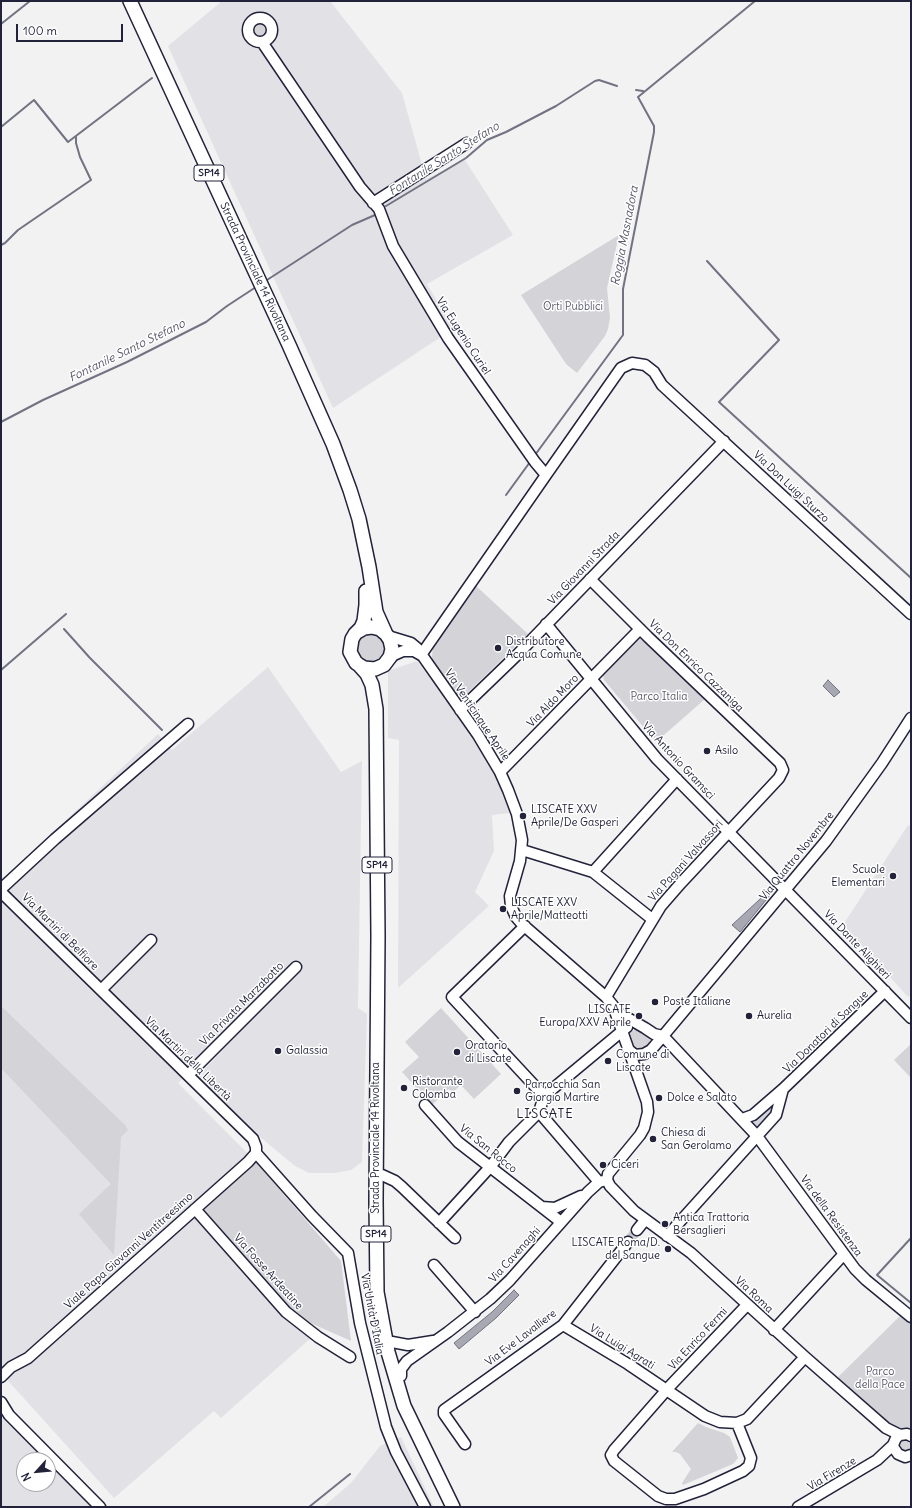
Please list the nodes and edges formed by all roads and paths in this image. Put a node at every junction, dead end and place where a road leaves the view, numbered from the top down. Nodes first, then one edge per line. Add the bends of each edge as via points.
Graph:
1 (130, 1) edge
2 (262, 42) dead end
3 (467, 143) dead end
4 (373, 203) junction
5 (724, 442) junction
6 (546, 475) junction
7 (365, 549) junction
8 (590, 579) junction
9 (911, 614) edge
10 (546, 624) junction
11 (640, 629) junction
12 (357, 632) junction
13 (387, 634) junction
14 (421, 655) junction
15 (387, 661) junction
16 (358, 664) junction
17 (591, 679) junction
18 (376, 709) junction
19 (460, 710) junction
20 (911, 718) edge
21 (188, 724) dead end
22 (783, 770) joint
23 (500, 772) junction
24 (677, 780) junction
25 (729, 832) junction
26 (522, 850) junction
27 (593, 872) junction
28 (1, 889) edge
29 (786, 890) junction
30 (1, 893) edge
31 (652, 919) junction
32 (525, 926) junction
33 (151, 940) dead end
34 (296, 967) dead end
35 (101, 990) junction
36 (885, 991) junction
37 (606, 997) junction
38 (614, 1008) junction
39 (911, 1018) edge
40 (377, 1022) junction
41 (638, 1025) junction
42 (622, 1030) junction
43 (651, 1032) junction
44 (664, 1036) junction
45 (627, 1045) junction
46 (651, 1049) junction
47 (635, 1070) junction
48 (188, 1075) junction
49 (783, 1089) junction
50 (544, 1096) junction
51 (425, 1105) dead end
52 (538, 1112) junction
53 (742, 1119) junction
54 (757, 1136) junction
55 (256, 1150) junction
56 (491, 1166) junction
57 (382, 1175) junction
58 (603, 1181) junction
59 (588, 1192) junction
60 (542, 1207) junction
61 (195, 1208) junction
62 (644, 1220) junction
63 (560, 1222) junction
64 (439, 1223) junction
65 (637, 1230) tunnel mouth
66 (667, 1236) junction
67 (455, 1238) dead end
68 (628, 1242) tunnel mouth
69 (844, 1254) junction
70 (434, 1265) dead end
71 (747, 1305) junction
72 (475, 1312) junction
73 (911, 1317) edge
74 (563, 1325) junction
75 (774, 1330) junction
76 (435, 1341) junction
77 (392, 1342) junction
78 (350, 1357) dead end
79 (805, 1357) junction
80 (6, 1367) edge
81 (401, 1376) junction
82 (1, 1377) edge
83 (667, 1390) junction
84 (1, 1402) edge
85 (5, 1413) edge
86 (737, 1423) junction
87 (903, 1438) edge
88 (420, 1439) junction
89 (465, 1444) dead end
90 (906, 1457) edge
91 (877, 1460) junction
92 (423, 1506) edge
93 (100, 1507) edge
94 (453, 1507) edge
95 (798, 1507) edge

1 - 7 main road, Strada Provinciale 14 Rivoltana / SP14 via 333,444 353,501
2 - 4 street, Via Eugenio Curiel
3 - 4 street
4 - 6 street, Via Eugenio Curiel via 380,212 393,246 446,334 532,459
5 - 6 street, Via Don Luigi Sturzo via 662,385 649,367 638,363 628,364 621,368
5 - 8 street, Via Giovanni Strada
5 - 9 street, Via Don Luigi Sturzo
6 - 14 street
7 - 12 main road, Strada Provinciale 14 Rivoltana / SP14 via 366,614 363,625
7 - 13 main road, Strada Provinciale 14 Rivoltana / SP14 via 376,612
8 - 10 street, Via Giovanni Strada
8 - 11 street, Via Don Enrico Cazzaniga
10 - 17 street, Via Antonio Gramsci
10 - 19 street, Via Giovanni Strada
11 - 17 street, Via Aldo Moro
11 - 22 street, Via Don Enrico Cazzaniga via 780,763
12 - 13 main road via 372,627
12 - 16 main road, Strada Provinciale 14 Rivoltana / SP14 via 350,648 352,658
13 - 14 street, Via Venticinque Aprile via 412,644
13 - 15 main road, Strada Provinciale 14 Rivoltana / SP14 via 392,649
14 - 15 street via 414,651 403,651
14 - 19 street, Via Venticinque Aprile
15 - 16 main road via 380,667 371,669
15 - 18 main road, Strada Provinciale 14 Rivoltana / SP14 via 382,670
16 - 18 main road, Strada Provinciale 14 Rivoltana / SP14 via 372,685
17 - 23 street, Via Aldo Moro
17 - 24 street, Via Antonio Gramsci
18 - 40 main road, Strada Provinciale 14 Rivoltana / SP14
19 - 23 street, Via Venticinque Aprile
20 - 29 street, Via Quattro Novembre via 852,806
21 - 28 street
22 - 25 street, Via Pagani Valvassori via 779,778
23 - 26 street, Via Venticinque Aprile via 517,814
24 - 25 street, Via Antonio Gramsci
24 - 27 street
25 - 29 street, Via Antonio Gramsci
25 - 31 street, Via Pagani Valvassori via 672,893
26 - 27 street
26 - 32 street, Via Venticinque Aprile via 510,901 514,914
27 - 31 street
29 - 36 street, Via Dante Alighieri
29 - 44 street, Via Quattro Novembre
30 - 35 street, Via Martiri di Belfiore
31 - 37 street, Via Pagani Valvassori
32 - 37 street, Via Venticinque Aprile
32 - 50 street via 452,997
33 - 35 street
34 - 48 street, Via Privata Marzabotto
35 - 48 street, Via Martiri della Libertà
36 - 39 street, Via Dante Alighieri
36 - 49 street, Via Donatori di Sangue
37 - 38 street, Via Venticinque Aprile
38 - 41 street, Via Venticinque Aprile via 620,1015
38 - 42 street, Via Venticinque Aprile
40 - 57 main road, Strada Provinciale 14 Rivoltana / SP14 via 382,1102
40 - 88 main road, Strada Provinciale 14 Rivoltana / SP14 via 377,1292 393,1372 406,1412
41 - 42 street
41 - 43 street
41 - 45 street via 630,1029
42 - 45 street, Via Venticinque Aprile
42 - 50 street
43 - 44 street via 657,1036
43 - 46 street via 654,1038
44 - 46 street, Via Quattro Novembre
44 - 53 street, Via della Resistenza
45 - 46 street via 636,1055 642,1055
45 - 47 street, Via Venticinque Aprile
46 - 47 street, Via Quattro Novembre via 641,1058
47 - 58 street, Via Cavenaghi via 647,1102 645,1124 639,1138
48 - 55 street, Via Martiri della Libertà via 253,1139
49 - 53 street, Via Donatori di Sangue via 753,1116
49 - 54 street, Via Donatori di Sangue via 777,1114
50 - 52 street
51 - 56 street, Via San Rocco via 452,1136
52 - 56 street via 509,1142
52 - 58 street, Via Roma
53 - 54 street, Via della Resistenza
54 - 66 street, Via Donatori di Sangue
54 - 69 street, Via della Resistenza
55 - 61 street, Viale Papa Giovanni Ventitreesimo
55 - 92 street, Via Unità D'Italia via 312,1216 348,1253 360,1323 386,1427
56 - 60 street, Via San Rocco
56 - 64 street
57 - 64 street via 402,1186
57 - 77 main road, Strada Provinciale 14 Rivoltana / SP14 via 383,1275
58 - 59 street, Via Cavenaghi
58 - 62 street, Via Roma
59 - 60 street via 556,1208
59 - 63 street, Via Cavenaghi
60 - 63 street, Via San Rocco
61 - 78 street, Via Fosse Ardeatine via 286,1312 318,1337
61 - 80 street, Viale Papa Giovanni Ventitreesimo via 28,1358
62 - 65 street
62 - 66 street, Via Roma
63 - 72 street, Via Cavenaghi via 510,1280
64 - 67 street
66 - 71 street, Via Roma via 701,1262
68 - 74 street, Via Eve Lavalliere
69 - 73 street, Via della Resistenza via 866,1280
69 - 75 street
70 - 72 street
71 - 75 street, Via Roma
71 - 83 street, Via Enrico Fermi
72 - 76 street, Via Cavenaghi
74 - 83 street, Via Luigi Agrati
74 - 89 street, Via Eve Lavalliere via 444,1410 444,1414
75 - 79 street, Via Roma
76 - 77 street, Via Cavenaghi via 408,1345
76 - 81 street, Via Cavenaghi via 405,1362
77 - 81 main road, Strada Provinciale 14 Rivoltana / SP14
79 - 86 street via 751,1416
79 - 87 street, Via Roma via 886,1428
80 - 82 street, Viale Papa Giovanni Ventitreesimo
81 - 88 main road, Strada Provinciale 14 Rivoltana / SP14
83 - 86 street, Via Luigi Agrati via 711,1419
83 - 86 street via 611,1455 614,1461 658,1496 675,1499 704,1489 749,1466 751,1458
84 - 85 street
85 - 93 street
87 - 90 street, Via Roma via 894,1448
87 - 91 street, Via Firenze
88 - 94 main road, Strada Provinciale 14 Rivoltana / SP14
90 - 91 street, Via Firenze
91 - 95 street, Via Firenze

